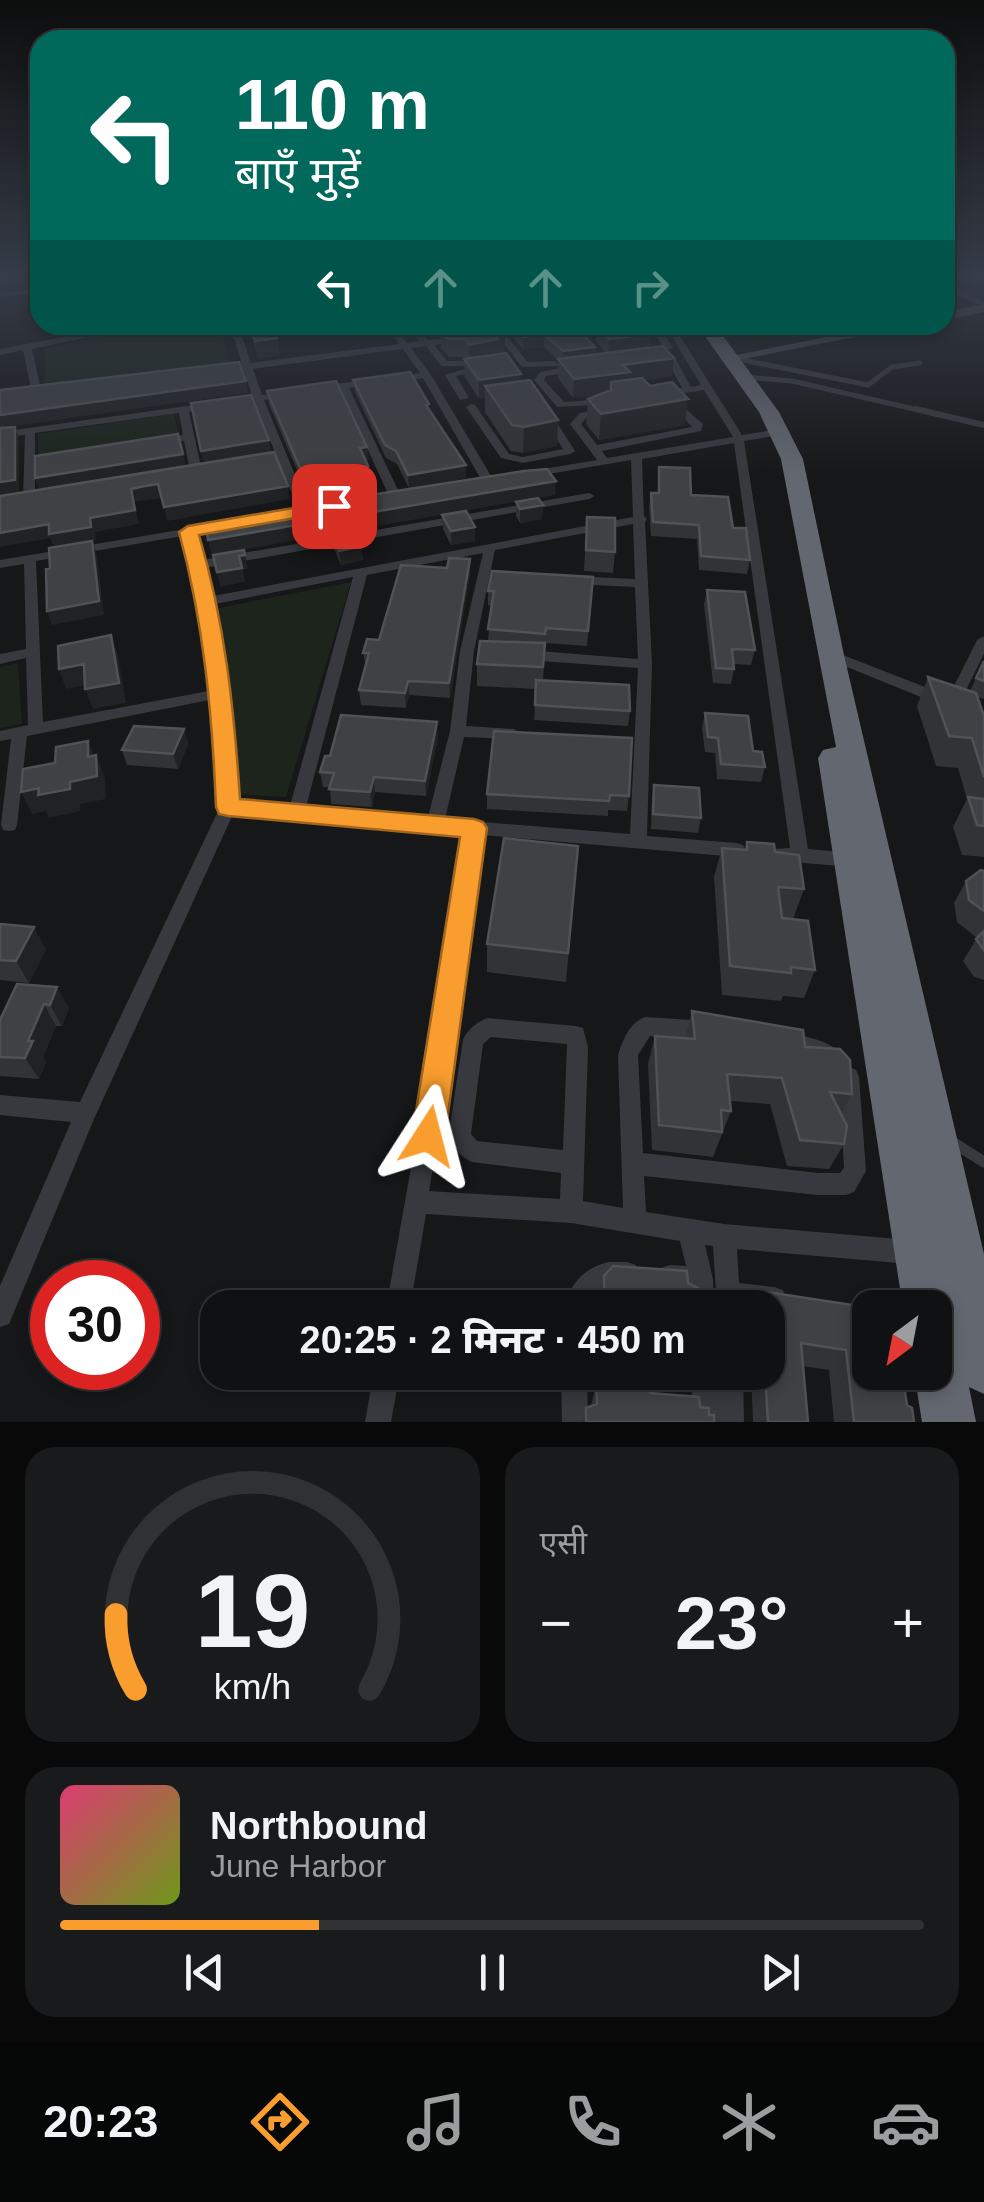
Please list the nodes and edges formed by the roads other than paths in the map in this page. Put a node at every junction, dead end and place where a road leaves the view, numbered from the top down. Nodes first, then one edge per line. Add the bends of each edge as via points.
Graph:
1 (46, 343) edge
2 (239, 343) edge
3 (411, 343) edge
4 (427, 343) edge
5 (495, 343) edge
6 (508, 343) edge
7 (666, 343) edge
8 (674, 343) edge
9 (692, 343) edge
10 (696, 343) edge
11 (720, 343) edge
12 (810, 343) edge
13 (404, 344) junction
14 (27, 347) junction
15 (668, 347) junction
16 (651, 349) edge
17 (0, 352) edge
18 (731, 358) junction
19 (639, 360) edge
20 (501, 361) junction
21 (920, 362) dead end
22 (246, 366) junction
23 (208, 372) edge
24 (426, 375) junction
25 (520, 378) edge
26 (745, 378) junction
27 (343, 386) junction
28 (688, 390) junction
29 (710, 391) junction
30 (56, 392) edge
31 (38, 394) junction
32 (19, 397) edge
33 (258, 398) junction
34 (534, 398) edge
35 (483, 400) edge
36 (674, 401) junction
37 (467, 402) junction
38 (444, 406) junction
39 (183, 410) junction
40 (984, 425) edge
41 (30, 431) junction
42 (775, 433) junction
43 (0, 435) edge
44 (189, 437) junction
45 (738, 437) junction
46 (154, 442) edge
47 (595, 449) junction
48 (282, 457) junction
49 (636, 457) junction
50 (48, 458) edge
51 (30, 460) junction
52 (605, 462) junction
53 (248, 463) edge
54 (214, 468) edge
55 (196, 472) junction
56 (178, 474) edge
57 (488, 481) junction
58 (469, 484) edge
59 (413, 493) edge
60 (47, 496) edge
61 (395, 496) junction
62 (589, 496) dead end
63 (29, 498) junction
64 (376, 499) edge
65 (14, 501) edge
66 (322, 508) edge
67 (304, 511) junction
68 (284, 514) edge
69 (641, 519) junction
70 (246, 521) edge
71 (797, 526) junction
72 (188, 532) junction
73 (490, 547) junction
74 (30, 559) junction
75 (0, 564) edge
76 (198, 565) junction
77 (362, 572) junction
78 (484, 576) junction
79 (503, 576) edge
80 (562, 579) edge
81 (640, 583) junction
82 (208, 601) junction
83 (983, 645) edge
84 (467, 651) junction
85 (33, 652) junction
86 (487, 652) edge
87 (506, 654) edge
88 (830, 655) junction
89 (0, 659) edge
90 (645, 664) junction
91 (222, 693) junction
92 (28, 730) junction
93 (458, 730) junction
94 (0, 736) edge
95 (532, 736) edge
96 (624, 742) edge
97 (642, 743) junction
98 (228, 807) junction
99 (296, 813) junction
100 (435, 824) junction
101 (9, 826) dead end
102 (474, 828) junction
103 (638, 840) junction
104 (800, 856) junction
105 (865, 862) junction
106 (0, 1105) edge
107 (86, 1113) junction
108 (916, 1128) junction
109 (984, 1162) edge
110 (574, 1163) junction
111 (632, 1163) junction
112 (417, 1202) junction
113 (570, 1212) junction
114 (635, 1223) junction
115 (690, 1230) junction
116 (724, 1236) junction
117 (917, 1253) junction
118 (701, 1279) junction
119 (401, 1290) edge
120 (584, 1290) edge
121 (701, 1290) edge
122 (728, 1290) edge
123 (924, 1290) edge
124 (785, 1301) edge
125 (807, 1302) edge
126 (0, 1315) edge
127 (984, 1368) edge
128 (383, 1390) edge
129 (574, 1390) edge
130 (705, 1390) edge
131 (730, 1390) edge
132 (943, 1390) edge
133 (378, 1422) edge
134 (574, 1422) edge
135 (706, 1422) edge
136 (730, 1422) edge
137 (949, 1422) edge

1 - 14 street
2 - 22 street
3 - 13 street
4 - 20 street via 446,364
5 - 20 street via 504,354
6 - 47 street via 525,365 582,364 539,380 562,405 612,405 575,424
7 - 15 street
8 - 15 street
9 - 29 street
10 - 42 highway
11 - 18 highway
12 - 18 street
13 - 22 street
13 - 24 street
14 - 17 street
14 - 31 street
15 - 16 street
18 - 21 lane via 868,385 892,368
18 - 26 highway
19 - 28 street via 672,360
20 - 25 street
20 - 37 street via 452,373
22 - 23 street
22 - 33 street
24 - 27 street
24 - 38 street
26 - 40 lane via 792,381
26 - 42 highway
27 - 33 street
27 - 61 street
28 - 29 street
28 - 36 street via 651,400
29 - 36 street
29 - 45 street
30 - 31 street
31 - 32 street
33 - 39 street
33 - 48 street
34 - 37 street via 570,451 523,460 505,456
35 - 37 street
36 - 47 street via 697,429
37 - 38 street
38 - 57 street
39 - 41 street
39 - 44 street
41 - 43 street
41 - 51 street
42 - 45 street
42 - 71 highway
44 - 46 street
44 - 55 street
45 - 49 street
45 - 104 street
47 - 52 street
48 - 53 street
48 - 67 street
49 - 52 street
49 - 69 street
50 - 51 street
51 - 63 street
52 - 57 street
54 - 55 street
55 - 56 street
57 - 58 street
59 - 61 street
60 - 63 street
61 - 64 street
62 - 76 street
63 - 65 street
66 - 67 street
67 - 68 street
69 - 73 street
69 - 81 street
70 - 72 street
71 - 88 highway
71 - 105 highway
72 - 74 street
72 - 76 street
73 - 77 street
73 - 78 street
74 - 75 street
74 - 85 street
76 - 82 street
77 - 82 street
77 - 99 street
78 - 79 street
78 - 84 street
80 - 81 street
81 - 90 street
82 - 91 street
83 - 88 street via 960,707
84 - 86 street
84 - 93 street
85 - 89 street
85 - 92 street
87 - 90 street
88 - 105 highway
90 - 97 street
91 - 92 street
91 - 98 street
92 - 94 street
92 - 101 street
93 - 95 street
93 - 100 street
96 - 97 street
97 - 103 street
98 - 99 street
98 - 107 street
99 - 100 street
100 - 102 street
102 - 103 street
102 - 112 street
103 - 104 street
104 - 105 street
105 - 108 highway
106 - 107 street
107 - 126 street
108 - 109 lane
108 - 117 highway
108 - 127 highway
110 - 110 street via 576,1035 487,1027 479,1032 462,1145
110 - 113 street
111 - 111 street via 628,1055 645,1026 681,1025 816,1048 850,1078 856,1171 846,1184
111 - 114 street
112 - 113 street
112 - 119 street
113 - 114 street
114 - 115 street
115 - 116 street
115 - 118 street
116 - 117 street
116 - 122 street
117 - 123 highway
118 - 120 street via 603,1272
118 - 121 street
124 - 125 street
128 - 133 street
129 - 134 street
130 - 135 street
131 - 136 street
132 - 137 highway

